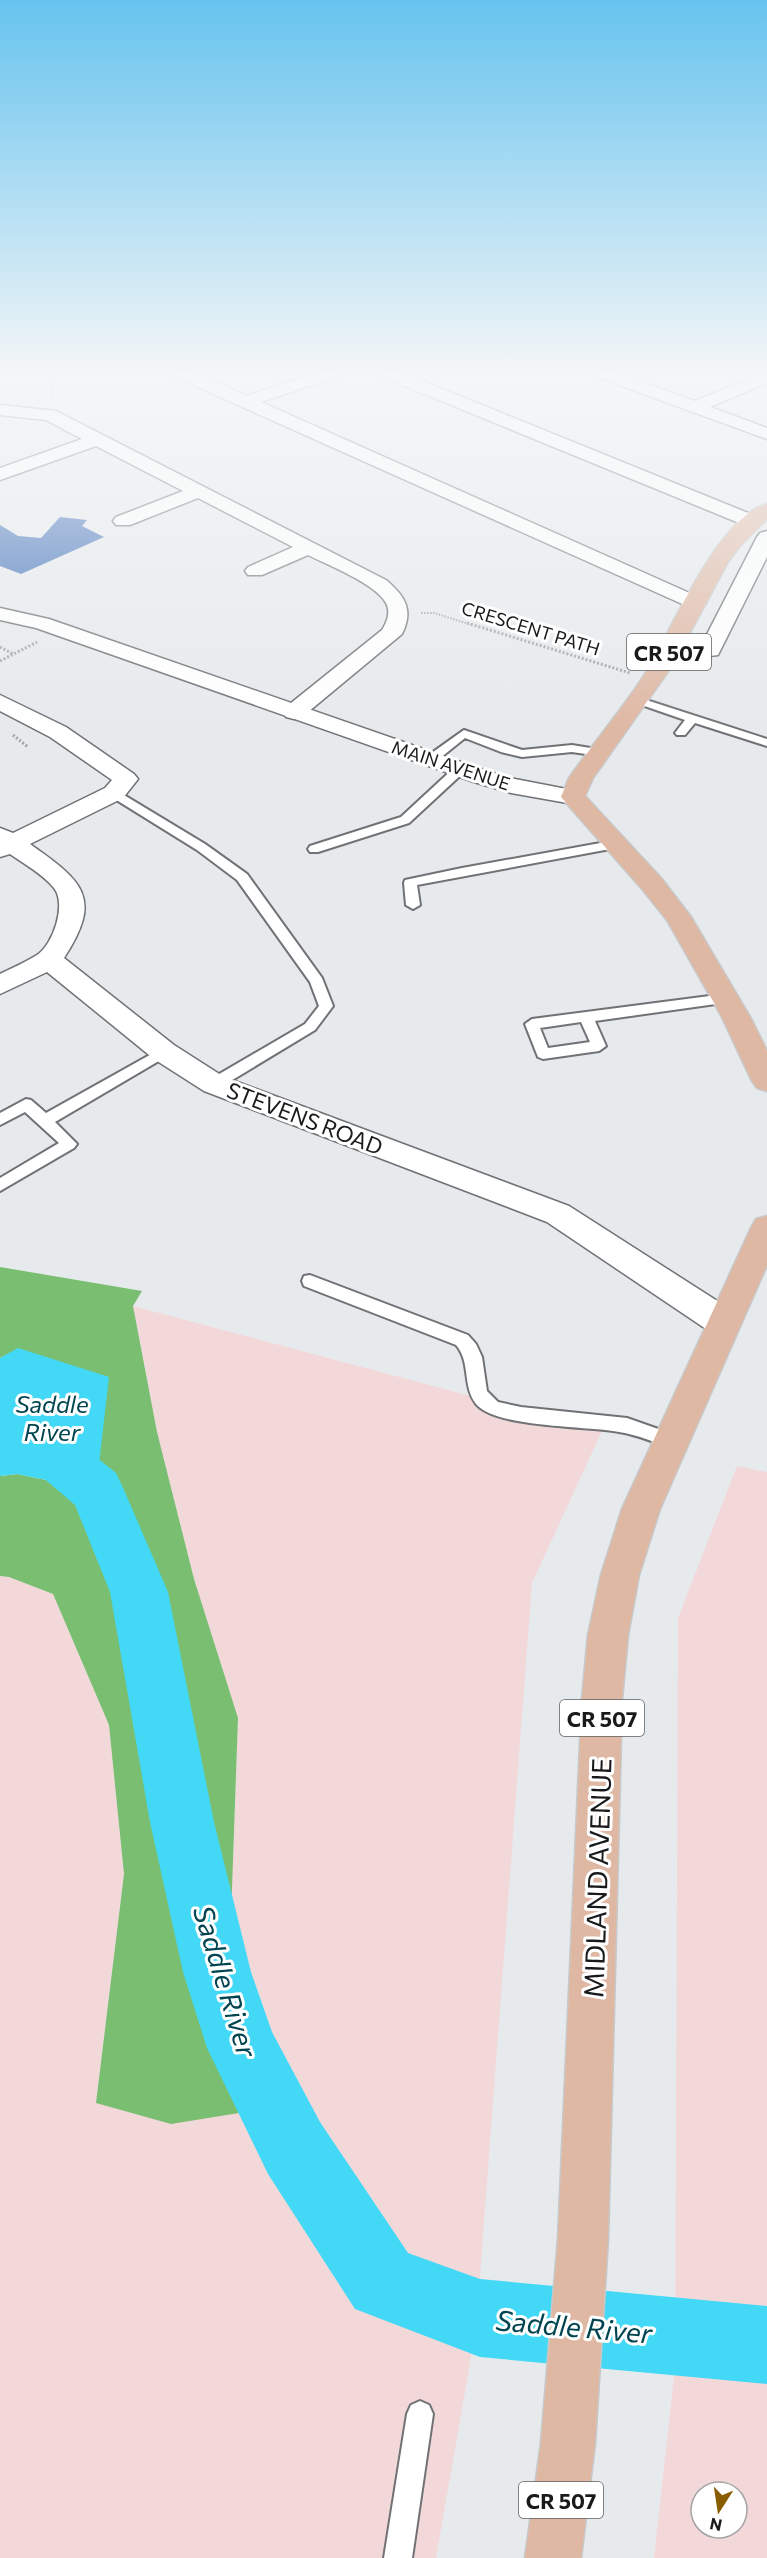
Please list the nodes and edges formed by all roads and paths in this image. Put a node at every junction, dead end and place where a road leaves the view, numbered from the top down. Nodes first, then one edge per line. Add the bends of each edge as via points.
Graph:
1 (444, 490) edge
2 (688, 490) edge
3 (200, 491) joint
4 (761, 519) edge
5 (123, 521) dead end
6 (767, 537) edge
7 (308, 548) junction
8 (255, 571) dead end
9 (696, 603) junction
10 (400, 613) junction
11 (0, 614) edge
12 (39, 641) dead end
13 (0, 647) edge
14 (13, 654) junction
15 (668, 654) junction
16 (0, 662) edge
17 (652, 680) junction
18 (637, 700) junction
19 (0, 702) edge
20 (294, 712) junction
21 (693, 717) junction
22 (681, 733) dead end
23 (767, 743) edge
24 (599, 752) junction
25 (430, 760) junction
26 (459, 770) junction
27 (114, 793) junction
28 (573, 797) junction
29 (4, 842) edge
30 (617, 844) junction
31 (314, 849) dead end
32 (413, 905) dead end
33 (48, 960) junction
34 (0, 985) edge
35 (725, 999) junction
36 (586, 1017) dead end
37 (164, 1052) junction
38 (767, 1081) edge
39 (214, 1084) junction
40 (0, 1120) edge
41 (45, 1121) junction
42 (0, 1185) edge
43 (767, 1228) edge
44 (310, 1281) dead end
45 (724, 1323) junction
46 (672, 1441) junction
47 (420, 2414) dead end
48 (398, 2558) edge
49 (553, 2558) edge

1 - 9 street
2 - 4 street
3 - 5 street
3 - 7 street
4 - 9 main road, CR 507 via 734,538 720,556
6 - 15 street via 710,650
7 - 8 street
7 - 10 street via 380,584 397,602
9 - 15 main road, CR 507
10 - 17 path, CRESCENT PATH via 434,613
10 - 20 street via 391,634
11 - 20 street, MAIN AVENUE via 42,623
12 - 14 path
13 - 14 path
14 - 16 path
15 - 17 main road, CR 507
17 - 18 main road, CR 507
18 - 21 lane
18 - 24 main road, CR 507
19 - 27 street via 58,732 126,779
20 - 25 street, MAIN AVENUE
21 - 22 lane
21 - 23 lane
24 - 25 lane via 581,747 528,754 508,751 464,733
24 - 28 main road, CR 507
25 - 26 street, MAIN AVENUE
26 - 28 street, MAIN AVENUE via 511,786
26 - 31 lane via 405,820
27 - 29 street
27 - 39 lane via 242,877 317,981 326,1006 310,1027
28 - 30 main road
29 - 33 street via 67,885 72,904 69,925
30 - 32 lane via 410,882
30 - 35 main road via 678,917
33 - 34 street
33 - 37 street, STEVENS ROAD
35 - 36 lane
35 - 38 main road
37 - 39 street, STEVENS ROAD
37 - 41 lane
39 - 45 street, STEVENS ROAD via 558,1214
40 - 41 lane via 26,1104
41 - 42 lane via 69,1144
43 - 45 main road, MIDLAND AVENUE / CR 507
44 - 46 lane via 462,1340 476,1361 476,1386 493,1407 637,1428
45 - 46 main road, MIDLAND AVENUE / CR 507
46 - 49 main road, MIDLAND AVENUE / CR 507 via 641,1509 620,1575 607,1645 583,2239 568,2443
47 - 48 lane

